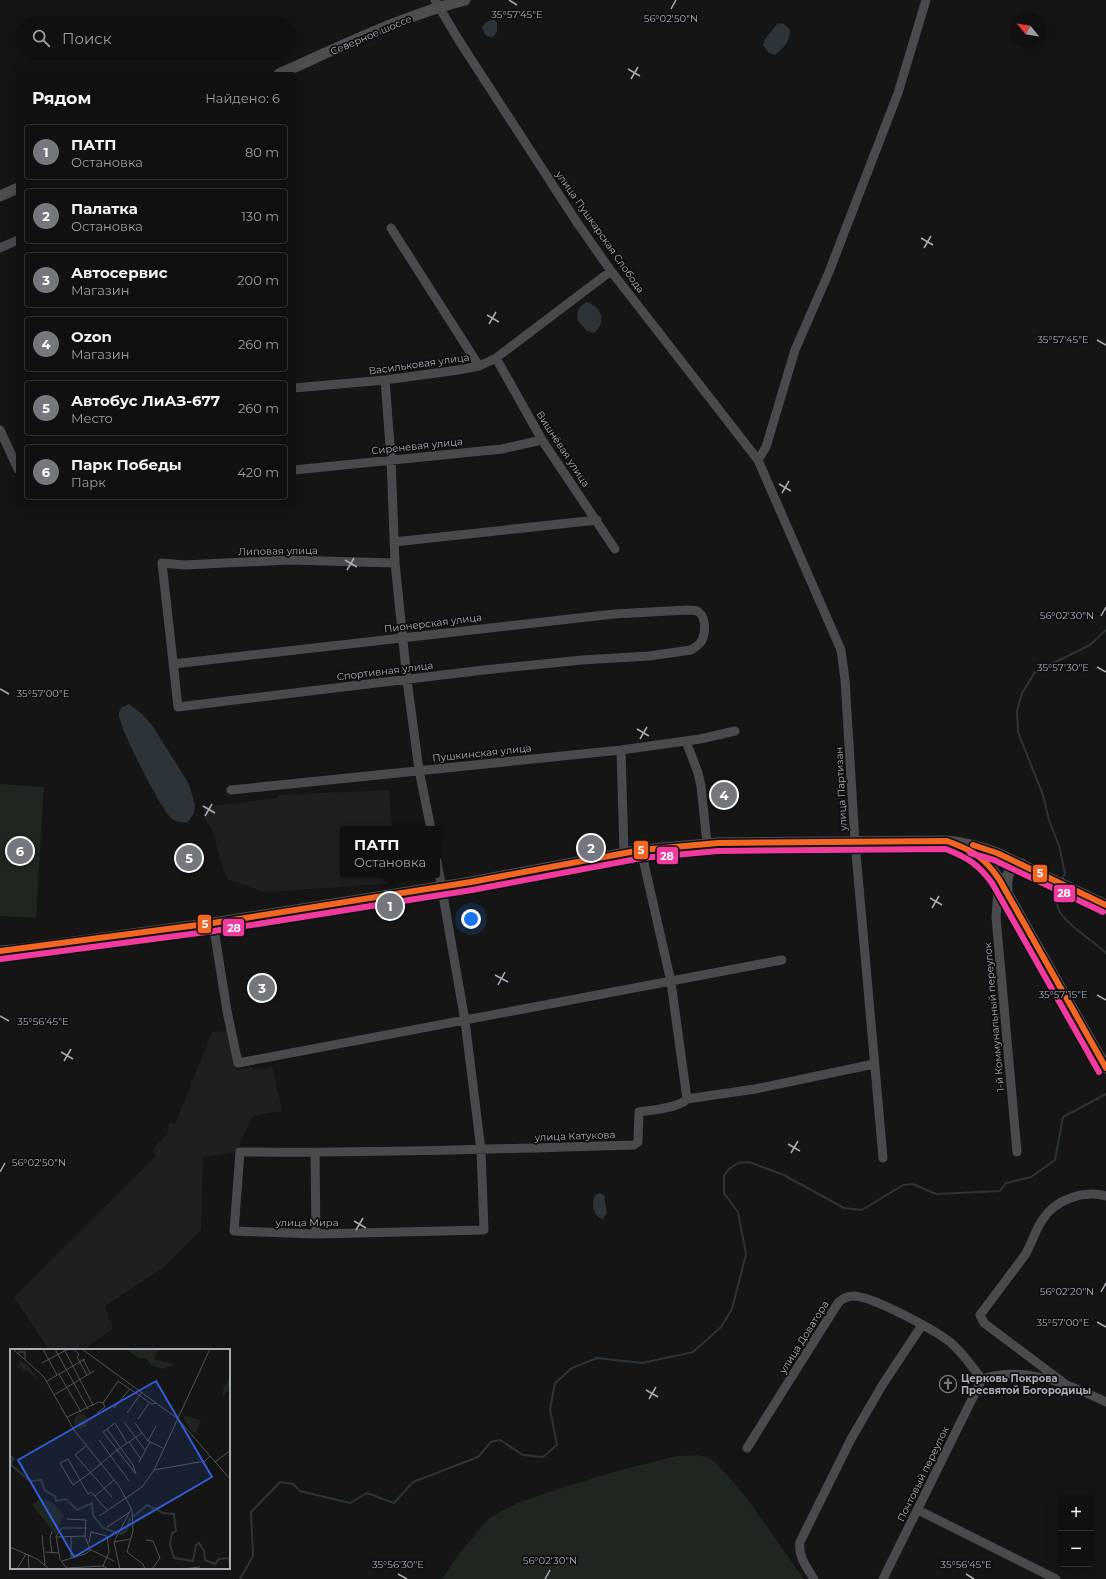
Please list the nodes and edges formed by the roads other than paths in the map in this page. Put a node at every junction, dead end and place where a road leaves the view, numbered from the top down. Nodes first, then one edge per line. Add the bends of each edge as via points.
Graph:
1 (465, 0) edge
2 (926, 0) edge
3 (437, 3) edge
4 (284, 72) edge
5 (16, 189) edge
6 (0, 196) edge
7 (391, 228) dead end
8 (16, 241) edge
9 (0, 248) edge
10 (611, 271) junction
11 (496, 358) junction
12 (479, 366) junction
13 (385, 380) junction
14 (296, 388) edge
15 (0, 430) edge
16 (542, 440) junction
17 (391, 459) junction
18 (758, 460) junction
19 (16, 465) edge
20 (296, 470) edge
21 (597, 520) junction
22 (394, 542) junction
23 (615, 549) dead end
24 (162, 563) joint
25 (395, 563) junction
26 (696, 611) joint
27 (402, 638) junction
28 (173, 664) junction
29 (406, 680) junction
30 (735, 731) dead end
31 (686, 741) junction
32 (621, 750) junction
33 (419, 770) junction
34 (231, 790) dead end
35 (430, 826) edge
36 (947, 841) junction
37 (855, 842) junction
38 (707, 844) junction
39 (640, 850) junction
40 (624, 853) junction
41 (1022, 864) junction
42 (440, 876) edge
43 (999, 879) junction
44 (442, 886) junction
45 (1008, 894) junction
46 (1106, 905) edge
47 (213, 923) junction
48 (0, 951) edge
49 (782, 960) dead end
50 (671, 982) junction
51 (465, 1021) junction
52 (874, 1064) junction
53 (1106, 1068) edge
54 (687, 1099) junction
55 (481, 1150) junction
56 (240, 1152) joint
57 (1018, 1152) dead end
58 (315, 1153) junction
59 (883, 1158) dead end
60 (1106, 1196) edge
61 (316, 1234) junction
62 (922, 1325) junction
63 (982, 1379) junction
64 (1064, 1383) junction
65 (1106, 1402) edge
66 (747, 1448) dead end
67 (918, 1510) junction
68 (814, 1579) edge
69 (883, 1579) edge
70 (1056, 1579) edge

1 - 3 main road, Северное шоссе
2 - 18 street via 898,93 829,272 795,350 766,447
3 - 4 main road, Северное шоссе
3 - 10 street, улица Пушкарская Слобода via 554,188
5 - 6 main road
7 - 12 street
8 - 9 street
10 - 11 street, Васильковая улица
10 - 18 street, улица Пушкарская Слобода
11 - 12 street, Васильковая улица
11 - 16 street, Вишнёвая улица
12 - 13 street, Васильковая улица
13 - 14 street, Васильковая улица
13 - 17 street
15 - 19 street
16 - 17 street, Сиреневая улица via 502,449
16 - 21 street, Вишнёвая улица
17 - 20 street, Сиреневая улица
17 - 22 street
18 - 37 street, улица Партизан via 841,650
21 - 22 street
21 - 23 street, Вишнёвая улица
22 - 25 street
24 - 25 street, Липовая улица via 184,565 289,560
24 - 28 street, Спортивная улица
25 - 27 street
26 - 27 street, Пионерская улица via 614,614
26 - 29 street, Спортивная улица via 701,614 705,632 702,641 691,650
27 - 28 street, Пионерская улица
27 - 29 street
28 - 29 street, Спортивная улица via 178,706
29 - 33 street
30 - 31 street, Пушкинская улица
31 - 32 street, Пушкинская улица
31 - 38 street via 701,786
32 - 33 street, Пушкинская улица
32 - 40 street
33 - 34 street, Пушкинская улица
33 - 35 street
36 - 37 main road
36 - 41 main road via 985,848
36 - 43 main road via 984,858
37 - 38 main road
37 - 52 street, улица Партизан
38 - 39 main road
39 - 40 main road
39 - 50 street
40 - 44 main road
41 - 45 main road via 1012,868 1006,877
41 - 46 main road
42 - 44 street
43 - 45 main road
43 - 57 street, 1-й Коммунальный переулок via 996,917
44 - 47 main road
44 - 51 street
45 - 53 main road
47 - 48 main road
47 - 51 street via 238,1063
49 - 50 street
50 - 51 street
50 - 54 street
51 - 55 street
52 - 54 street, улица Катукова via 755,1089
52 - 59 street, улица Партизан
54 - 55 street, улица Катукова via 676,1106 639,1112 638,1142 634,1144
55 - 58 street, улица Катукова
55 - 61 street, улица Мира via 484,1230
56 - 58 street, улица Катукова
56 - 61 street, улица Мира via 234,1231
58 - 61 street
60 - 64 street via 1078,1195 1051,1210 1039,1225 1025,1255 980,1315 984,1323
62 - 63 street, улица Доватора via 953,1345
62 - 66 street, улица Доватора via 885,1306 862,1298 853,1296 842,1299
62 - 68 street via 851,1439 800,1542 801,1559
63 - 64 street via 992,1375 1030,1376
63 - 67 street, Почтовый переулок
64 - 65 street
67 - 69 street, Почтовый переулок
67 - 70 street

